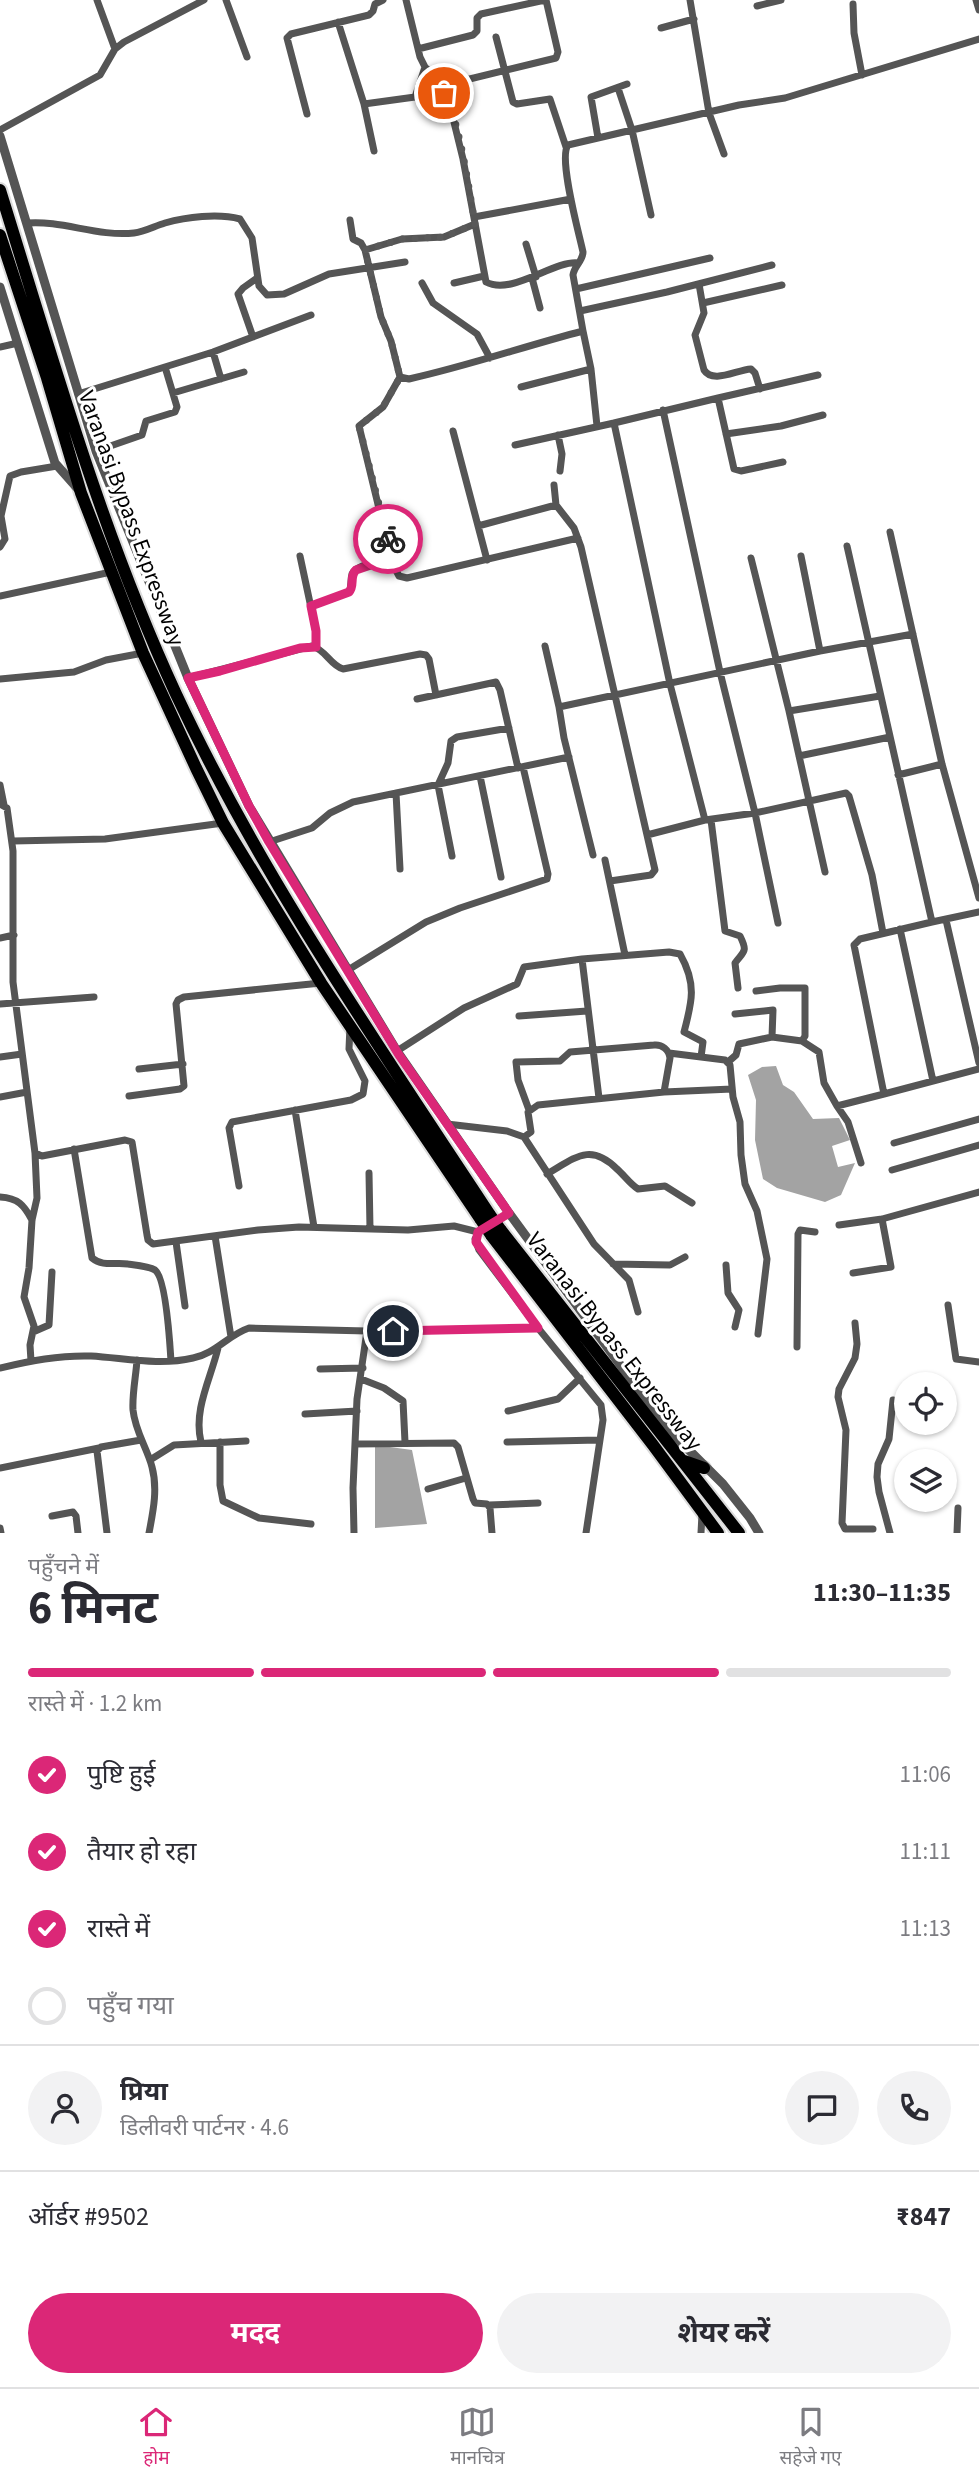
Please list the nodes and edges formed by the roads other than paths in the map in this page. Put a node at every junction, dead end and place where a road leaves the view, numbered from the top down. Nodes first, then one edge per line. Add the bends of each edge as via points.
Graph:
1 (97, 0) edge
2 (226, 0) edge
3 (383, 0) edge
4 (406, 0) edge
5 (545, 0) edge
6 (690, 0) edge
7 (781, 0) edge
8 (977, 0) edge
9 (200, 1) edge
10 (853, 4) dead end
11 (757, 6) dead end
12 (979, 10) edge
13 (694, 19) junction
14 (338, 22) junction
15 (661, 28) dead end
16 (496, 37) dead end
17 (979, 39) edge
18 (115, 49) junction
19 (418, 49) junction
20 (247, 57) dead end
21 (425, 67) junction
22 (504, 70) junction
23 (862, 75) junction
24 (627, 85) dead end
25 (441, 86) junction
26 (618, 88) junction
27 (364, 104) junction
28 (709, 113) junction
29 (307, 114) dead end
30 (0, 130) edge
31 (632, 130) junction
32 (0, 136) edge
33 (598, 138) junction
34 (566, 147) junction
35 (374, 151) dead end
36 (724, 154) dead end
37 (0, 190) edge
38 (571, 199) junction
39 (651, 215) dead end
40 (350, 220) dead end
41 (474, 221) junction
42 (27, 223) junction
43 (0, 235) edge
44 (526, 244) dead end
45 (365, 250) junction
46 (710, 258) dead end
47 (405, 262) dead end
48 (578, 263) junction
49 (772, 265) dead end
50 (370, 268) junction
51 (484, 276) junction
52 (534, 277) junction
53 (257, 278) junction
54 (422, 283) dead end
55 (454, 283) dead end
56 (699, 284) junction
57 (782, 285) dead end
58 (0, 287) edge
59 (576, 289) junction
60 (703, 303) junction
61 (540, 308) dead end
62 (580, 311) junction
63 (312, 315) dead end
64 (583, 331) junction
65 (253, 337) junction
66 (18, 343) junction
67 (0, 348) edge
68 (213, 352) junction
69 (490, 358) junction
70 (165, 367) junction
71 (591, 369) junction
72 (244, 372) dead end
73 (818, 375) dead end
74 (400, 377) junction
75 (221, 379) junction
76 (521, 387) dead end
77 (760, 389) junction
78 (173, 393) junction
79 (78, 394) junction
80 (718, 398) junction
81 (663, 410) junction
82 (823, 415) dead end
83 (614, 423) junction
84 (597, 426) junction
85 (453, 431) dead end
86 (726, 434) junction
87 (558, 435) junction
88 (515, 445) dead end
89 (96, 451) junction
90 (783, 462) dead end
91 (57, 466) junction
92 (560, 471) dead end
93 (554, 485) dead end
94 (81, 493) junction
95 (556, 505) junction
96 (478, 526) junction
97 (890, 532) dead end
98 (578, 538) junction
99 (847, 546) dead end
100 (0, 547) edge
101 (300, 556) dead end
102 (802, 556) dead end
103 (751, 558) dead end
104 (390, 559) junction
105 (487, 560) junction
106 (111, 572) junction
107 (0, 596) edge
108 (311, 606) junction
109 (913, 634) junction
110 (870, 642) junction
111 (545, 646) dead end
112 (316, 647) junction
113 (820, 651) junction
114 (143, 653) junction
115 (775, 660) junction
116 (720, 672) junction
117 (188, 678) junction
118 (0, 679) edge
119 (670, 684) junction
120 (615, 694) junction
121 (436, 695) junction
122 (880, 696) junction
123 (417, 699) dead end
124 (559, 707) junction
125 (789, 711) junction
126 (509, 728) junction
127 (890, 737) junction
128 (799, 756) junction
129 (569, 758) junction
130 (942, 764) junction
131 (521, 768) junction
132 (898, 775) junction
133 (480, 776) junction
134 (0, 785) edge
135 (438, 785) junction
136 (396, 793) junction
137 (809, 800) junction
138 (2, 805) edge
139 (755, 813) junction
140 (708, 820) junction
141 (223, 823) junction
142 (647, 835) junction
143 (13, 841) junction
144 (269, 842) junction
145 (593, 855) dead end
146 (452, 856) dead end
147 (605, 860) dead end
148 (400, 869) dead end
149 (825, 872) dead end
150 (501, 877) dead end
151 (610, 881) junction
152 (979, 898) edge
153 (979, 912) edge
154 (946, 920) junction
155 (932, 922) junction
156 (778, 923) dead end
157 (900, 929) junction
158 (883, 933) junction
159 (14, 935) junction
160 (0, 938) edge
161 (625, 955) junction
162 (582, 959) junction
163 (348, 970) junction
164 (321, 983) junction
165 (738, 988) dead end
166 (756, 991) dead end
167 (94, 997) dead end
168 (15, 1002) junction
169 (0, 1004) edge
170 (587, 1011) junction
171 (735, 1014) dead end
172 (519, 1016) dead end
173 (351, 1026) junction
174 (772, 1037) junction
175 (802, 1041) junction
176 (397, 1051) junction
177 (593, 1052) junction
178 (669, 1053) junction
179 (22, 1054) junction
180 (0, 1057) edge
181 (701, 1057) junction
182 (728, 1062) junction
183 (979, 1063) edge
184 (183, 1064) junction
185 (139, 1069) dead end
186 (979, 1069) edge
187 (933, 1081) junction
188 (732, 1089) junction
189 (27, 1092) junction
190 (664, 1092) junction
191 (884, 1094) junction
192 (129, 1096) dead end
193 (0, 1097) edge
194 (599, 1098) junction
195 (837, 1105) junction
196 (295, 1110) junction
197 (529, 1110) junction
198 (979, 1119) edge
199 (447, 1124) junction
200 (524, 1137) junction
201 (894, 1143) dead end
202 (979, 1145) edge
203 (74, 1150) junction
204 (35, 1153) junction
205 (861, 1163) dead end
206 (892, 1170) dead end
207 (369, 1173) dead end
208 (547, 1174) junction
209 (239, 1186) dead end
210 (979, 1192) edge
211 (0, 1197) edge
212 (692, 1203) dead end
213 (509, 1213) junction
214 (882, 1219) junction
215 (32, 1220) junction
216 (839, 1224) dead end
217 (488, 1226) junction
218 (314, 1227) junction
219 (370, 1229) junction
220 (815, 1232) dead end
221 (215, 1236) junction
222 (176, 1242) junction
223 (685, 1257) dead end
224 (612, 1264) junction
225 (726, 1265) dead end
226 (52, 1272) dead end
227 (853, 1273) dead end
228 (948, 1305) dead end
229 (185, 1306) dead end
230 (638, 1312) dead end
231 (855, 1322) dead end
232 (735, 1327) dead end
233 (538, 1328) junction
234 (367, 1331) junction
235 (33, 1332) junction
236 (758, 1334) dead end
237 (231, 1337) junction
238 (218, 1347) junction
239 (797, 1347) dead end
240 (137, 1360) junction
241 (31, 1361) junction
242 (171, 1361) junction
243 (979, 1362) edge
244 (0, 1368) edge
245 (363, 1368) junction
246 (320, 1369) dead end
247 (580, 1378) junction
248 (361, 1379) junction
249 (893, 1400) dead end
250 (357, 1411) junction
251 (508, 1411) dead end
252 (305, 1414) dead end
253 (141, 1440) junction
254 (599, 1440) junction
255 (246, 1441) dead end
256 (201, 1442) junction
257 (220, 1442) junction
258 (507, 1442) dead end
259 (405, 1443) junction
260 (355, 1444) junction
261 (99, 1448) junction
262 (150, 1460) junction
263 (683, 1461) junction
264 (0, 1468) edge
265 (704, 1468) junction
266 (466, 1478) junction
267 (428, 1489) dead end
268 (538, 1503) dead end
269 (489, 1505) junction
270 (958, 1508) dead end
271 (702, 1510) junction
272 (52, 1516) dead end
273 (311, 1524) dead end
274 (873, 1529) dead end
275 (108, 1532) edge
276 (78, 1533) edge
277 (149, 1533) edge
278 (354, 1533) edge
279 (492, 1533) edge
280 (586, 1533) edge
281 (701, 1533) edge
282 (718, 1533) edge
283 (739, 1533) edge
284 (759, 1533) edge
285 (890, 1533) edge
286 (957, 1533) edge

1 - 18 street
2 - 20 street
3 - 14 street via 375,4 372,14
4 - 19 street
5 - 19 street via 481,14 473,35
5 - 22 street via 558,56
6 - 13 street
7 - 11 street
8 - 12 street
9 - 18 street
10 - 23 street
13 - 15 street
13 - 28 street
14 - 27 street
14 - 29 street via 287,38
16 - 22 street
17 - 23 street
18 - 30 street via 100,75
19 - 21 street
21 - 25 street
21 - 27 street via 415,97
22 - 25 street
22 - 34 street via 514,103 550,99
23 - 28 street via 785,98
24 - 26 street
25 - 41 street via 450,106
26 - 31 street
26 - 33 street via 591,97
27 - 35 street
28 - 31 street
28 - 36 street
31 - 33 street
31 - 39 street
32 - 42 street
33 - 34 street
34 - 38 street
37 - 217 highway, Varanasi Bypass Expressway via 94,491 176,694 232,806
38 - 41 street
38 - 48 street via 583,252
40 - 45 street via 353,239
41 - 45 street via 444,237 402,239
41 - 51 street
42 - 53 street via 134,233 178,220 234,218 244,223 252,238
42 - 79 street
43 - 94 highway, Varanasi Bypass Expressway
44 - 52 street
45 - 50 street
46 - 59 street
47 - 50 street
48 - 52 street
48 - 59 street via 573,272
49 - 56 street
50 - 53 street via 329,274 272,296 262,292
50 - 74 street
51 - 52 street via 490,285
51 - 55 street
52 - 61 street
53 - 65 street via 238,294
54 - 69 street via 433,303 477,334
56 - 60 street
56 - 62 street
57 - 60 street
58 - 66 street
59 - 62 street
60 - 77 street via 703,318 695,335 706,375 751,369
62 - 64 street
63 - 65 street
64 - 69 street
64 - 71 street
65 - 68 street
66 - 67 street
66 - 91 street
68 - 70 street
68 - 75 street
69 - 74 street via 409,379
70 - 78 street
70 - 79 street
71 - 76 street
71 - 84 street
72 - 75 street
73 - 77 street
74 - 104 street via 383,407 359,426
75 - 78 street
77 - 80 street
78 - 89 street via 174,412 146,421 142,435
79 - 89 street
80 - 81 street
80 - 86 street
81 - 83 street
81 - 116 street
82 - 86 street
83 - 84 street
83 - 119 street
84 - 87 street
85 - 96 street
86 - 90 street via 737,471
87 - 88 street
87 - 92 street
89 - 117 street
91 - 94 street
91 - 100 street via 10,476 1,516 5,539
93 - 95 street
94 - 106 highway, Varanasi Bypass Expressway
95 - 96 street
95 - 98 street
96 - 105 street
97 - 109 street
98 - 105 street
98 - 120 street
99 - 110 street
101 - 108 street
102 - 113 street
103 - 115 street
104 - 105 street via 403,579
104 - 108 street via 356,570 349,592
106 - 107 street
106 - 114 highway, Varanasi Bypass Expressway
108 - 112 street
109 - 110 street
109 - 130 street
110 - 113 street
110 - 122 street
111 - 124 street
112 - 117 street
112 - 121 street via 343,669 426,655
113 - 115 street
114 - 118 street via 74,672
114 - 141 highway, Varanasi Bypass Expressway
115 - 116 street
115 - 125 street
116 - 119 street
116 - 139 street
117 - 144 street
119 - 120 street
119 - 140 street
120 - 124 street
120 - 142 street
121 - 123 street
121 - 126 street via 496,682
122 - 125 street
122 - 127 street
124 - 129 street
125 - 128 street
126 - 131 street
126 - 135 street via 453,739
127 - 128 street
127 - 132 street
128 - 137 street
129 - 131 street
129 - 145 street
130 - 132 street
130 - 152 street
131 - 133 street
131 - 163 street via 547,878 426,922
132 - 155 street
133 - 135 street
133 - 150 street
134 - 138 street
135 - 136 street
135 - 146 street
136 - 144 street via 354,802 312,828
136 - 148 street
137 - 139 street
137 - 149 street
137 - 158 street via 841,793 849,796
138 - 143 street
139 - 140 street
139 - 156 street
140 - 142 street
140 - 165 street via 725,931 740,936 745,949 735,963
141 - 143 street via 105,839
141 - 164 highway, Varanasi Bypass Expressway
142 - 151 street via 654,873
143 - 159 street
144 - 163 street
147 - 151 street
151 - 161 street
153 - 154 street
154 - 155 street
154 - 183 street
155 - 157 street
157 - 158 street
157 - 187 street
158 - 191 street via 854,945
159 - 160 street
159 - 168 street
161 - 162 street
161 - 181 street via 680,954 692,1001 684,1032 703,1042
162 - 170 street
162 - 176 street via 523,967 517,984 464,1008
163 - 176 street
164 - 173 highway, Varanasi Bypass Expressway
164 - 184 street via 178,1000
166 - 175 street via 805,988 806,1036
167 - 168 street
168 - 169 street
168 - 179 street
170 - 172 street
170 - 177 street
171 - 174 street via 773,1010
173 - 196 street via 349,1049 365,1081 363,1094
173 - 217 highway, Varanasi Bypass Expressway
174 - 175 street
174 - 182 street via 739,1044
175 - 195 street via 819,1052 822,1076
176 - 199 street
177 - 178 street via 658,1045
177 - 194 street
177 - 197 street via 570,1052 561,1060 516,1062
178 - 181 street
178 - 190 street
179 - 180 street
179 - 189 street
181 - 182 street
182 - 188 street
184 - 185 street
184 - 192 street via 182,1088
186 - 187 street
187 - 191 street
188 - 190 street
188 - 236 street via 745,1184 757,1211 767,1258
189 - 193 street
189 - 204 street
190 - 194 street
191 - 195 street
194 - 197 street via 537,1105
195 - 205 street via 848,1122
196 - 209 street via 229,1124
196 - 218 street
197 - 200 street via 531,1132
198 - 201 street
199 - 200 street
199 - 213 street
200 - 208 street
202 - 206 street
203 - 204 street via 42,1156
203 - 222 street via 132,1142 148,1240 153,1244
203 - 242 street via 92,1258 158,1274
204 - 215 street via 37,1198
207 - 219 street
208 - 212 street via 579,1155 598,1155 635,1188 665,1186
208 - 224 street
210 - 214 street
211 - 215 street via 16,1199
213 - 217 street
213 - 265 street via 665,1426
214 - 216 street
214 - 227 street via 891,1267
215 - 235 street via 24,1297
217 - 219 street
217 - 233 street via 475,1239 479,1250
217 - 263 highway, Varanasi Bypass Expressway
217 - 271 highway, Varanasi Bypass Expressway
218 - 219 street
218 - 221 street
220 - 239 street via 800,1230 798,1234
221 - 222 street
221 - 237 street
222 - 229 street
223 - 224 street via 670,1265
224 - 230 street via 629,1280
225 - 232 street via 728,1293 739,1310
226 - 235 street via 49,1325
228 - 243 street via 956,1359
231 - 274 street via 855,1358 838,1397 846,1430 842,1523 845,1528
233 - 234 street
233 - 247 street
234 - 237 street via 264,1327
234 - 245 street
235 - 241 street
237 - 238 street
238 - 242 street via 195,1358
238 - 256 street via 200,1409
240 - 241 street via 65,1356
240 - 242 street
240 - 253 street via 133,1408
241 - 244 street
245 - 246 street
245 - 248 street
247 - 251 street via 558,1399
247 - 254 street via 601,1405
248 - 250 street
248 - 259 street via 403,1401
249 - 285 street via 889,1439 877,1476
250 - 252 street
250 - 260 street
253 - 261 street
253 - 262 street
254 - 258 street
254 - 280 street
255 - 257 street
256 - 257 street
256 - 262 street via 174,1445
257 - 273 street via 223,1501 259,1518
259 - 260 street
259 - 266 street via 454,1443
260 - 278 street
261 - 264 street
261 - 275 street
262 - 277 street via 155,1483
263 - 265 highway
263 - 283 highway, Varanasi Bypass Expressway
265 - 284 street via 723,1484
266 - 267 street
266 - 269 street via 475,1503
268 - 269 street
269 - 279 street
270 - 286 street
271 - 281 street
271 - 282 highway, Varanasi Bypass Expressway
272 - 276 street via 75,1513

